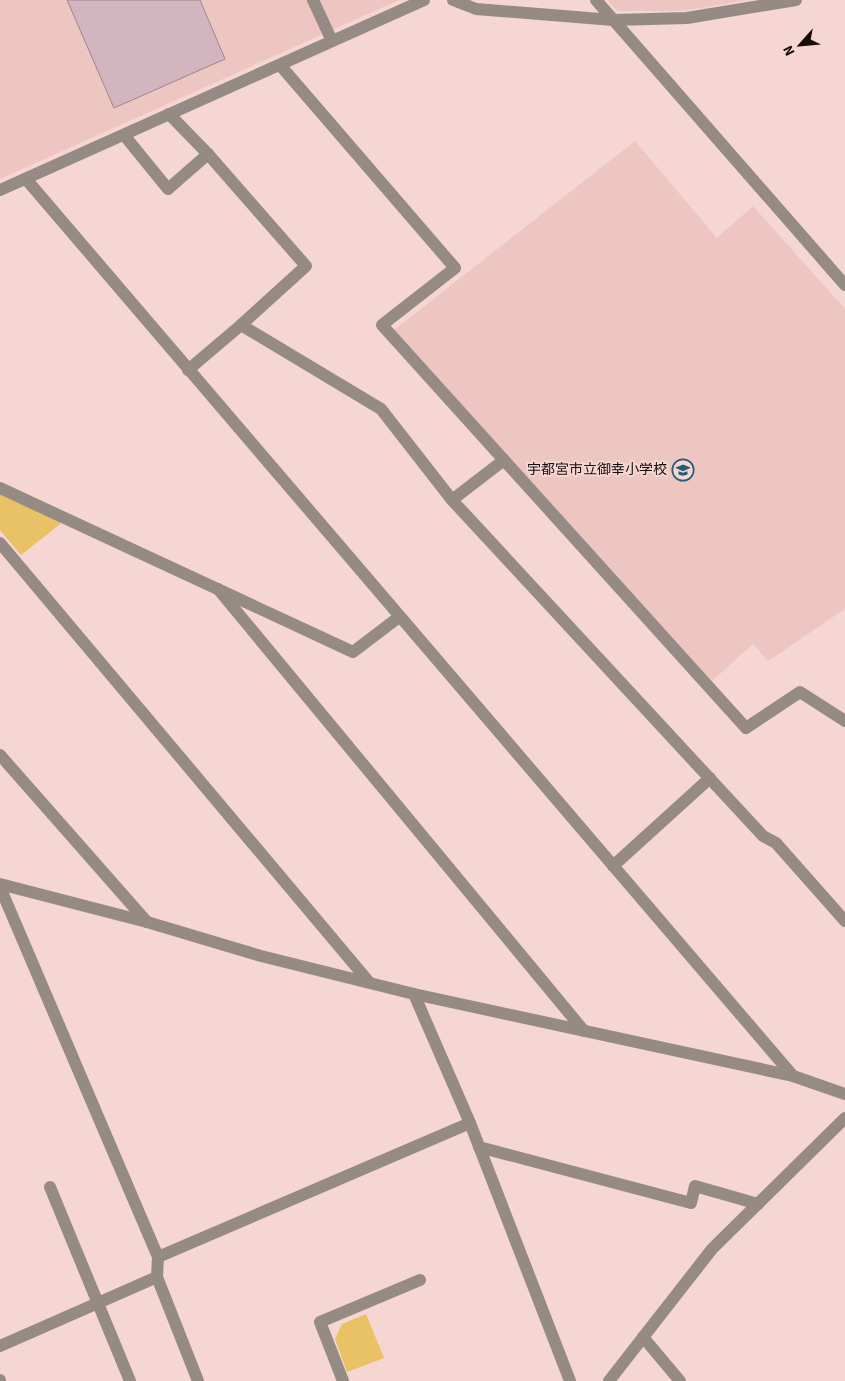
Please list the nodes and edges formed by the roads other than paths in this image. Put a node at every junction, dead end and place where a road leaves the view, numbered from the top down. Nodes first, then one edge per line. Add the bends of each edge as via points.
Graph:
1 (313, 0) edge
2 (424, 0) edge
3 (453, 0) edge
4 (596, 0) edge
5 (796, 0) edge
6 (613, 20) junction
7 (332, 41) junction
8 (280, 65) junction
9 (169, 114) junction
10 (124, 135) junction
11 (208, 154) junction
12 (26, 179) junction
13 (0, 190) edge
14 (845, 285) edge
15 (241, 325) junction
16 (188, 370) junction
17 (504, 460) junction
18 (0, 488) edge
19 (452, 500) junction
20 (0, 543) edge
21 (218, 589) junction
22 (399, 617) junction
23 (845, 721) edge
24 (0, 755) edge
25 (710, 778) junction
26 (613, 866) junction
27 (0, 886) edge
28 (845, 921) edge
29 (147, 922) junction
30 (369, 982) junction
31 (414, 994) junction
32 (584, 1031) junction
33 (793, 1076) junction
34 (845, 1094) edge
35 (845, 1118) edge
36 (470, 1123) junction
37 (479, 1147) junction
38 (50, 1187) dead end
39 (758, 1204) junction
40 (158, 1257) junction
41 (157, 1277) junction
42 (420, 1280) dead end
43 (97, 1303) junction
44 (644, 1337) junction
45 (0, 1346) edge
46 (130, 1381) edge
47 (198, 1381) edge
48 (343, 1381) edge
49 (570, 1381) edge
50 (609, 1381) edge
51 (680, 1381) edge

1 - 7 street
2 - 7 street
3 - 6 street via 476,9
4 - 6 street
5 - 6 street via 687,18
6 - 14 street
7 - 8 street
8 - 9 street
8 - 17 street via 455,268 382,325
9 - 10 street
9 - 11 street
10 - 11 street via 168,189
10 - 12 street
11 - 15 street via 306,266
12 - 13 street
12 - 16 street
15 - 16 street
15 - 19 street via 381,409
16 - 22 street
17 - 19 street
17 - 23 street via 746,728 800,692
18 - 21 street
19 - 25 street
20 - 30 street
21 - 22 street via 353,652
21 - 32 street
22 - 26 street
24 - 29 street
25 - 26 street
25 - 28 street via 763,836 776,843
26 - 33 street
27 - 29 street
27 - 40 street
29 - 30 street via 261,956
30 - 31 street
31 - 32 street
31 - 36 street
32 - 33 street
33 - 34 street
35 - 39 street
36 - 37 street
36 - 40 street
37 - 39 street via 691,1203 695,1186
37 - 49 street
38 - 43 street
39 - 44 street via 712,1249
40 - 41 street
41 - 43 street
41 - 47 street
42 - 48 street via 320,1322
43 - 45 street
43 - 46 street
44 - 50 street
44 - 51 street

